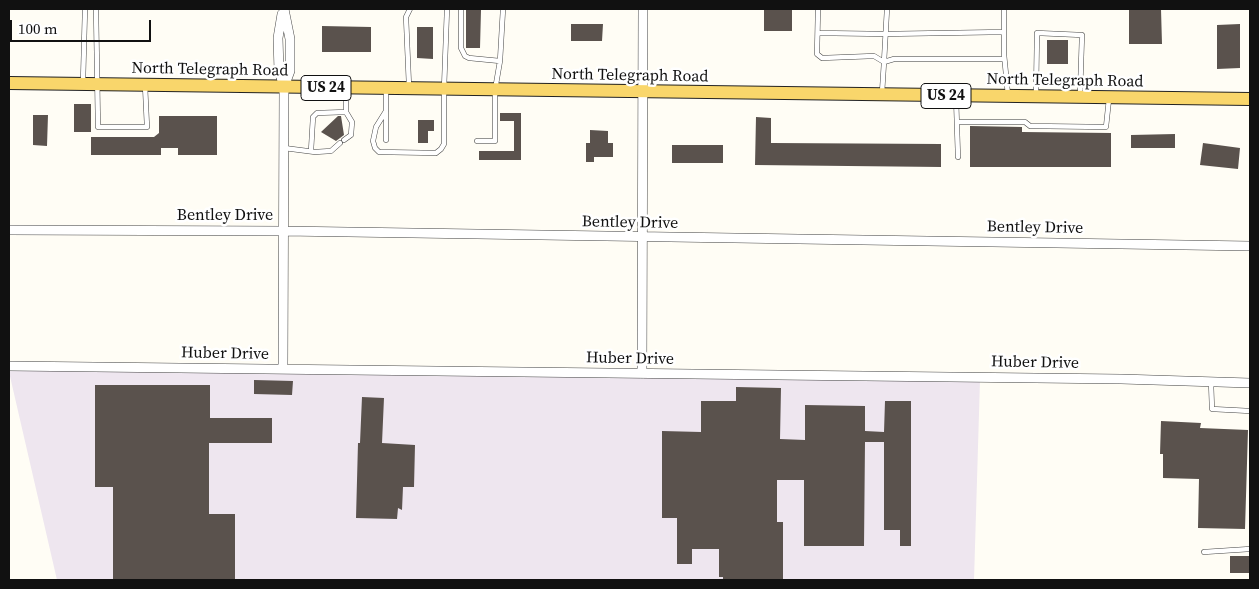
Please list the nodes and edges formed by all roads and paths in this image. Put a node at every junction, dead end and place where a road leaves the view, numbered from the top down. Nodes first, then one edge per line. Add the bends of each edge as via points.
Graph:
1 (85, 9) edge
2 (96, 9) edge
3 (283, 9) edge
4 (410, 9) edge
5 (447, 9) edge
6 (461, 9) edge
7 (503, 9) edge
8 (643, 9) edge
9 (818, 9) edge
10 (886, 9) edge
11 (1004, 9) edge
12 (1004, 32) junction
13 (818, 33) junction
14 (886, 34) junction
15 (1004, 59) junction
16 (500, 61) junction
17 (884, 62) junction
18 (9, 83) edge
19 (83, 84) junction
20 (97, 84) junction
21 (145, 85) junction
22 (284, 87) junction
23 (346, 88) junction
24 (386, 88) junction
25 (409, 89) junction
26 (444, 89) junction
27 (495, 90) junction
28 (642, 92) junction
29 (882, 95) junction
30 (956, 96) junction
31 (1008, 96) junction
32 (1036, 97) junction
33 (1080, 97) junction
34 (1110, 97) junction
35 (1250, 99) edge
36 (386, 111) junction
37 (346, 112) junction
38 (957, 122) junction
39 (386, 140) dead end
40 (477, 141) dead end
41 (284, 148) junction
42 (311, 151) junction
43 (958, 157) dead end
44 (9, 230) edge
45 (284, 231) junction
46 (641, 238) junction
47 (1250, 246) edge
48 (9, 366) edge
49 (283, 369) junction
50 (642, 374) junction
51 (1211, 382) junction
52 (1250, 384) edge
53 (1250, 411) edge
54 (1250, 549) edge
55 (1204, 552) dead end

1 - 19 lane
2 - 20 lane
3 - 22 street via 290,39 290,72
4 - 25 lane via 406,16
5 - 26 lane
6 - 16 lane via 465,56
7 - 16 lane
8 - 28 street
9 - 13 lane
10 - 14 lane
11 - 12 lane
12 - 14 lane
12 - 15 lane
13 - 14 lane
13 - 17 lane via 817,54 822,58 874,56
14 - 17 lane
15 - 17 lane via 894,59
15 - 31 lane
16 - 27 lane
17 - 29 lane
18 - 19 main road, North Telegraph Road / US 24
19 - 20 main road, North Telegraph Road / US 24
20 - 21 main road, North Telegraph Road / US 24
20 - 21 lane via 98,127 147,127
21 - 22 main road, North Telegraph Road / US 24
22 - 23 main road, North Telegraph Road / US 24
22 - 41 street
23 - 24 main road, North Telegraph Road / US 24
23 - 37 lane
24 - 25 main road, North Telegraph Road / US 24
24 - 36 lane
25 - 26 main road, North Telegraph Road / US 24
26 - 27 main road, North Telegraph Road / US 24
26 - 36 lane via 444,144 436,153 379,152 373,141 376,126
27 - 28 main road, North Telegraph Road / US 24
27 - 40 lane via 494,141
28 - 29 main road, North Telegraph Road / US 24
28 - 46 street
29 - 30 main road, North Telegraph Road / US 24
30 - 31 main road, North Telegraph Road / US 24
30 - 38 lane
31 - 32 main road, North Telegraph Road / US 24
32 - 33 main road, North Telegraph Road / US 24
32 - 33 lane via 1037,33 1082,35
33 - 34 main road, North Telegraph Road / US 24
34 - 35 main road, North Telegraph Road / US 24
34 - 38 lane via 1106,127
36 - 39 lane
37 - 42 lane via 317,113 313,117
37 - 42 lane via 352,122 351,135 331,150
38 - 43 lane
41 - 42 lane
41 - 45 street
44 - 45 street, Bentley Drive
45 - 46 street, Bentley Drive
45 - 49 street
46 - 47 street, Bentley Drive
46 - 50 street
48 - 49 street, Huber Drive
49 - 50 street, Huber Drive
50 - 51 street, Huber Drive
51 - 52 street, Huber Drive
51 - 53 lane via 1212,409
54 - 55 lane

